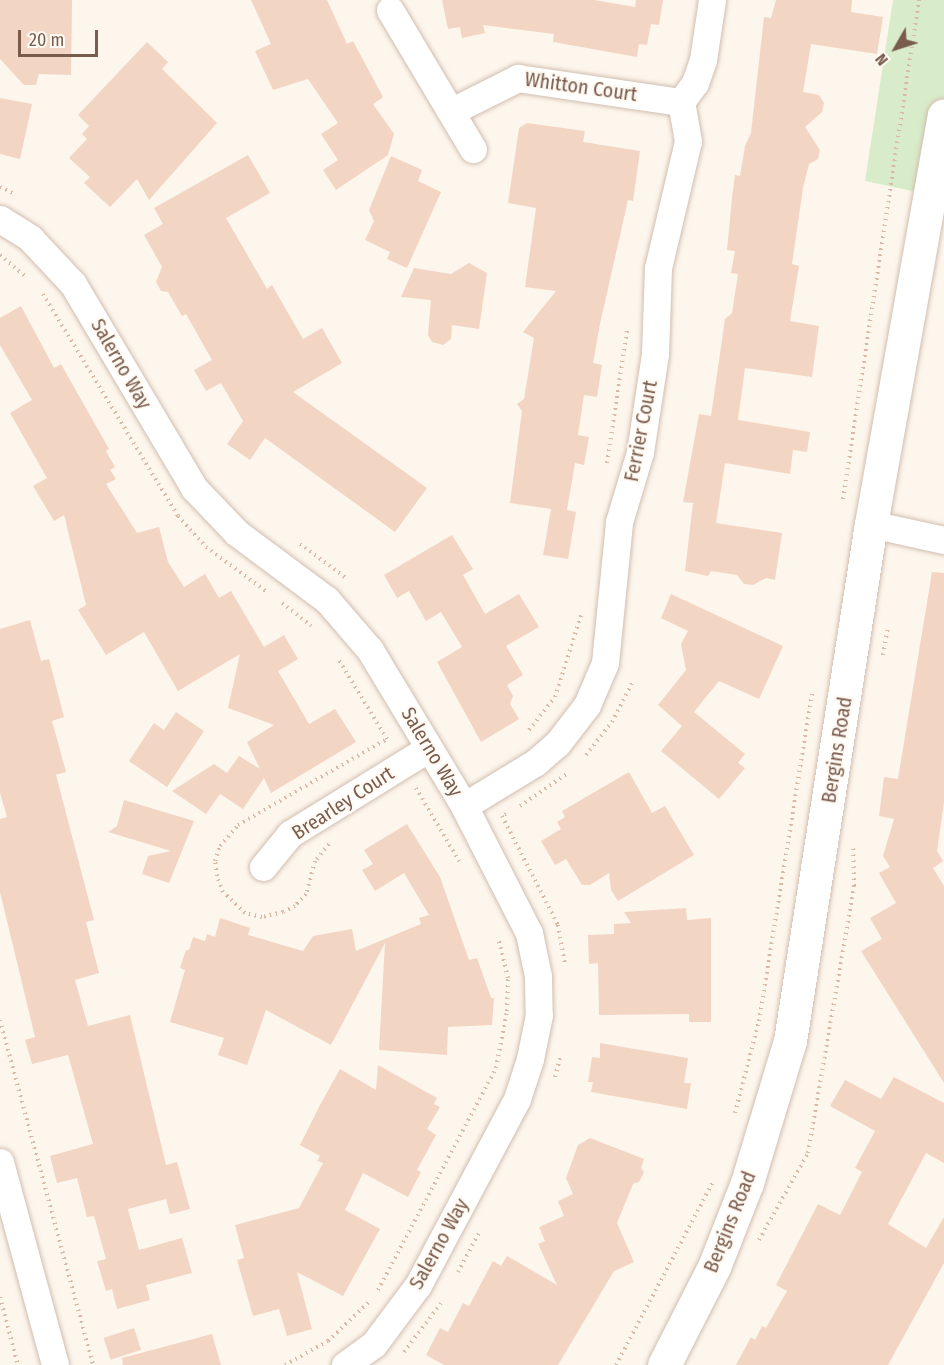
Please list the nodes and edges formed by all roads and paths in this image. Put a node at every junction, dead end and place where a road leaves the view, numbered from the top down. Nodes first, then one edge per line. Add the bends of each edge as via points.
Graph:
1 (712, 0) edge
2 (919, 0) edge
3 (390, 10) dead end
4 (681, 102) junction
5 (452, 111) junction
6 (944, 116) edge
7 (473, 149) dead end
8 (0, 187) edge
9 (23, 200) dead end
10 (0, 219) edge
11 (628, 326) dead end
12 (605, 473) dead end
13 (842, 501) dead end
14 (871, 524) junction
15 (944, 540) edge
16 (296, 541) dead end
17 (351, 585) dead end
18 (582, 611) dead end
19 (812, 689) dead end
20 (524, 735) dead end
21 (429, 748) junction
22 (417, 788) dead end
23 (464, 806) junction
24 (462, 866) dead end
25 (263, 867) dead end
26 (495, 927) dead end
27 (0, 1020) edge
28 (732, 1124) dead end
29 (0, 1162) edge
30 (719, 1170) dead end
31 (0, 1297) edge
32 (18, 1365) edge
33 (55, 1365) edge
34 (93, 1365) edge
35 (285, 1365) edge
36 (345, 1365) edge
37 (616, 1365) edge
38 (665, 1365) edge

1 - 4 street via 703,60 695,83
2 - 13 path
3 - 5 street
4 - 5 street, Whitton Court via 518,78
4 - 23 street, Ferrier Court via 688,141 658,268 655,354 640,452 619,522 605,663 587,705 557,744 536,762
5 - 7 street
6 - 14 main road, Bergins Road
8 - 9 path
10 - 21 street, Salerno Way via 30,238 74,284 194,488 237,533 327,600 346,620 370,650
11 - 12 path
14 - 15 street
14 - 38 main road, Bergins Road via 790,1041 747,1183 714,1267
16 - 17 path
18 - 20 path via 555,696
19 - 28 path via 759,1021
21 - 23 street, Salerno Way
21 - 25 street, Brearley Court via 290,834
22 - 24 path
23 - 36 street, Salerno Way via 529,933 538,976 539,1016 530,1059 517,1099 418,1285 374,1344
26 - 35 path via 508,978 507,1011 496,1068 483,1098 386,1278 368,1304 328,1341
27 - 34 path
29 - 33 street
30 - 37 path
31 - 32 path

